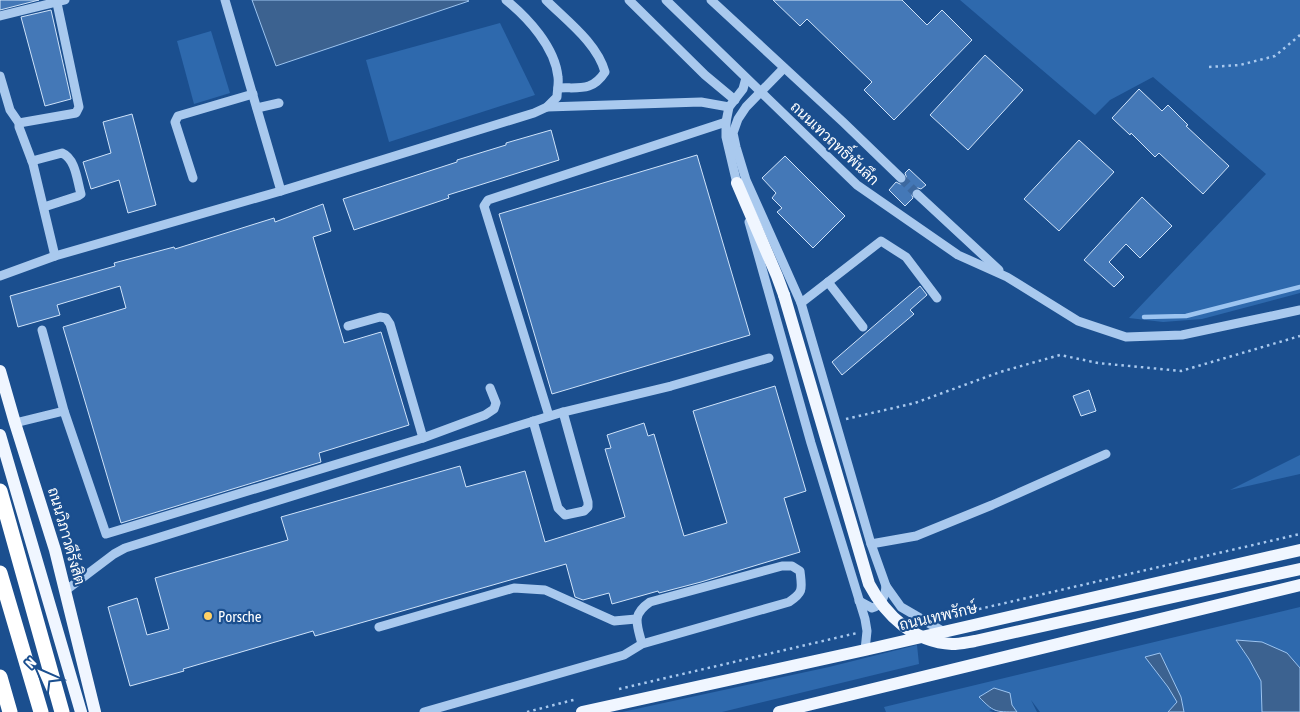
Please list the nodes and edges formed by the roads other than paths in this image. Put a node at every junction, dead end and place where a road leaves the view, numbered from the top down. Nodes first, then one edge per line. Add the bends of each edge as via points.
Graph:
1 (225, 0) edge
2 (506, 0) edge
3 (546, 0) edge
4 (629, 0) edge
5 (666, 0) edge
6 (711, 0) edge
7 (61, 2) edge
8 (0, 16) edge
9 (784, 68) junction
10 (0, 76) edge
11 (746, 78) junction
12 (558, 88) junction
13 (760, 92) junction
14 (253, 94) junction
15 (279, 103) dead end
16 (732, 104) junction
17 (547, 107) junction
18 (257, 108) junction
19 (19, 122) junction
20 (726, 122) junction
21 (32, 161) junction
22 (193, 178) dead end
23 (901, 178) tunnel mouth
24 (737, 183) junction
25 (281, 191) junction
26 (917, 194) tunnel mouth
27 (44, 207) junction
28 (54, 256) junction
29 (0, 276) edge
30 (1007, 277) junction
31 (828, 282) junction
32 (937, 298) dead end
33 (801, 303) junction
34 (1300, 310) edge
35 (348, 326) dead end
36 (863, 327) dead end
37 (42, 330) dead end
38 (769, 358) dead end
39 (0, 371) edge
40 (490, 388) dead end
41 (64, 411) junction
42 (563, 412) junction
43 (549, 416) junction
44 (533, 421) junction
45 (15, 424) junction
46 (0, 435) edge
47 (423, 438) junction
48 (1106, 454) dead end
49 (0, 491) edge
50 (871, 544) junction
51 (1300, 550) edge
52 (1300, 569) edge
53 (0, 573) edge
54 (1300, 585) edge
55 (886, 586) junction
56 (65, 591) junction
57 (0, 599) edge
58 (859, 601) junction
59 (636, 619) junction
60 (379, 627) dead end
61 (944, 632) junction
62 (642, 644) junction
63 (865, 650) junction
64 (0, 677) edge
65 (10, 712) edge
66 (33, 712) edge
67 (41, 712) edge
68 (62, 712) edge
69 (81, 712) edge
70 (95, 712) edge
71 (424, 712) edge
72 (582, 712) edge
73 (779, 712) edge

1 - 14 street
2 - 12 street via 521,12 548,48 555,64
3 - 12 street via 596,50 606,72 592,86
4 - 16 street
5 - 11 street, ถนนเทวฤทธิ์พันลึก
6 - 9 street, ถนนเทวฤทธิ์พันลึก
7 - 8 street
7 - 19 street via 79,106 76,113
9 - 13 street
9 - 23 street, ถนนเทวฤทธิ์พันลึก
10 - 19 street via 10,110
11 - 13 street, ถนนเทวฤทธิ์พันลึก
11 - 16 street via 743,89
12 - 17 street via 557,97
13 - 30 street, ถนนเทวฤทธิ์พันลึก via 857,185 958,255
13 - 33 street via 738,119 733,133 746,180
14 - 18 street
14 - 22 street via 178,116 175,122
15 - 18 street
16 - 17 street via 701,102
16 - 20 street
17 - 25 street
18 - 25 street
19 - 21 street
20 - 24 street via 726,137
20 - 43 street via 488,200 484,206
21 - 27 street
21 - 27 street via 62,153 66,155 73,164 81,194
24 - 52 main road, bridge via 784,295 869,584 877,600 894,620 910,632 931,641 953,644 975,641
24 - 58 street
25 - 28 street
26 - 30 street, ถนนเทวฤทธิ์พันลึก
27 - 28 street
28 - 29 street
30 - 34 street, ถนนเทวฤทธิ์พันลึก via 1078,321 1126,337 1182,335
31 - 32 street via 881,241 906,257
31 - 33 street
31 - 36 street
33 - 50 street
35 - 47 street via 386,318
37 - 41 street
38 - 42 street
39 - 45 main road, ถนนวิภาวดีรังสิต
40 - 47 street via 496,403 490,412
41 - 45 street
41 - 47 street via 106,534
42 - 43 street
42 - 44 street via 588,502 584,511 565,515 558,508
43 - 44 street
44 - 56 street via 125,548
45 - 56 main road, ถนนวิภาวดีรังสิต
46 - 69 main road
48 - 50 street via 916,536
49 - 68 highway
50 - 55 street
51 - 61 main road, ถนนเทพรักษ์
53 - 67 highway
54 - 73 main road
55 - 58 street via 885,595 877,606 872,608
55 - 61 street via 901,607
56 - 70 main road, ถนนวิภาวดีรังสิต
57 - 66 highway
58 - 63 street via 867,631
59 - 60 street via 614,621 545,590 514,588
59 - 62 street
59 - 62 street via 640,608 650,602 782,566 792,566 800,571 802,588 799,595 789,602
61 - 63 main road, ถนนเทพรักษ์
62 - 71 street via 624,655
63 - 72 main road, ถนนเทพรักษ์
64 - 65 highway

